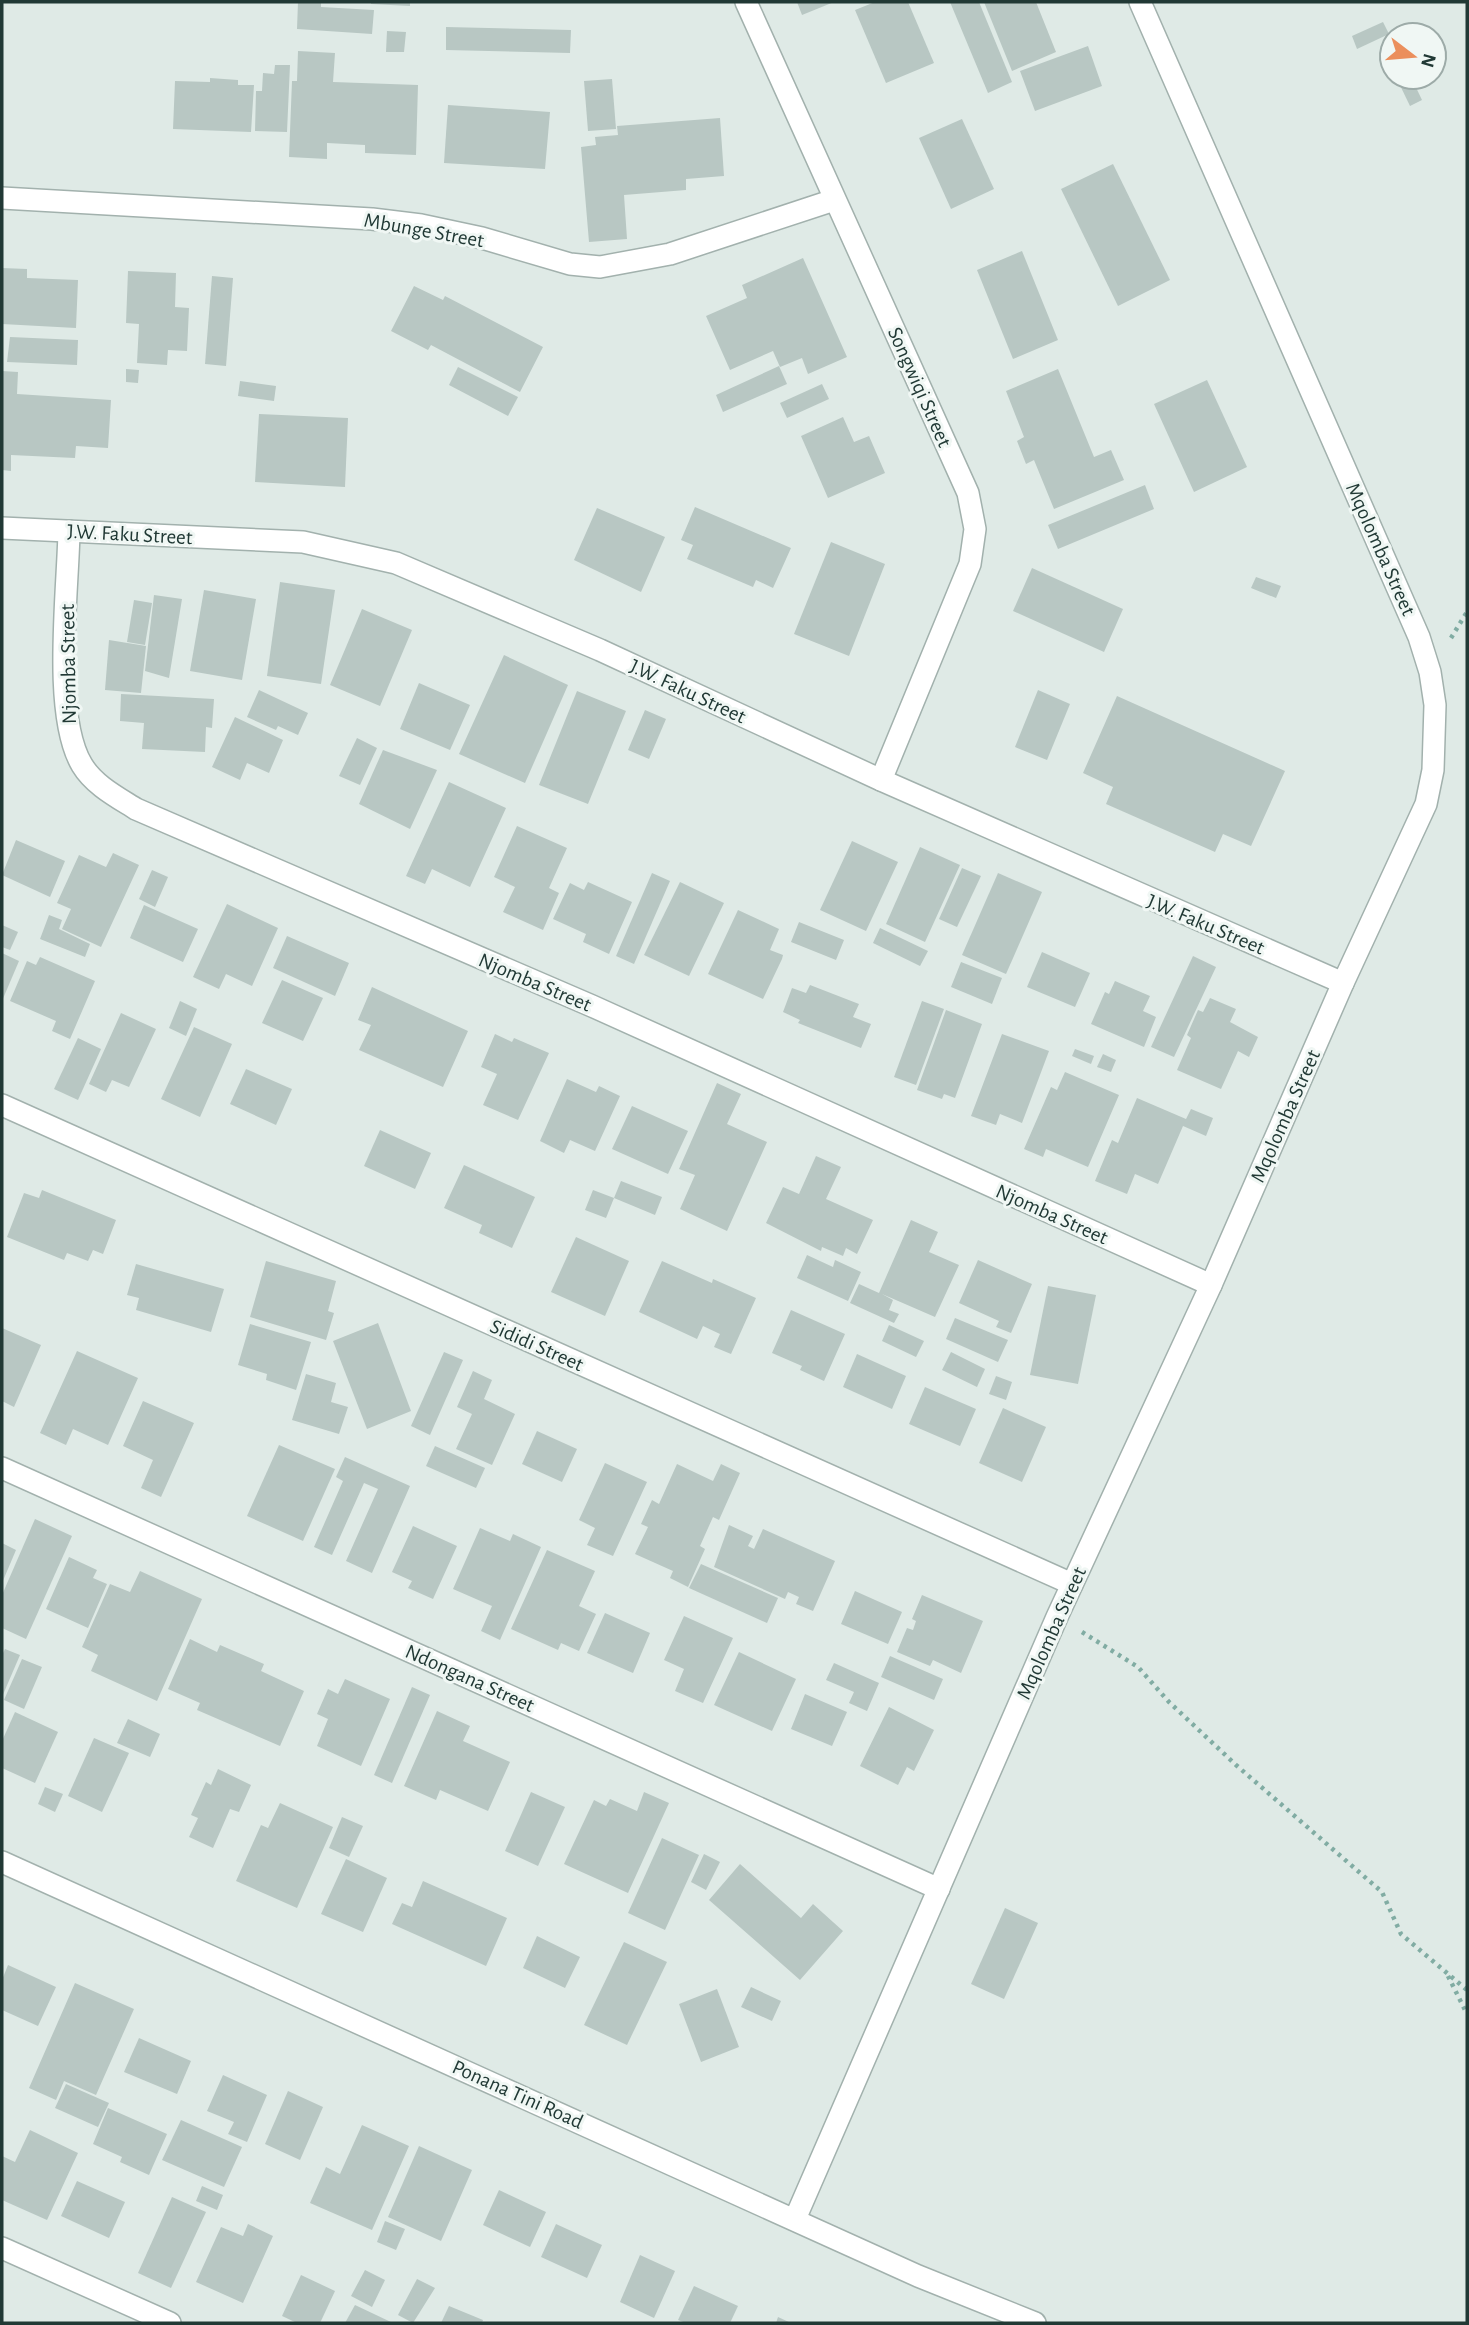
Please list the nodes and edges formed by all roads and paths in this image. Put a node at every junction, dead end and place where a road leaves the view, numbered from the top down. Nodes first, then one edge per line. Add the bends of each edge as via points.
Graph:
1 (746, 2) edge
2 (1140, 2) edge
3 (2, 198) edge
4 (834, 200) junction
5 (2, 528) edge
6 (69, 531) junction
7 (881, 780) junction
8 (1343, 983) junction
9 (2, 1105) edge
10 (1211, 1285) junction
11 (2, 1468) edge
12 (1072, 1584) junction
13 (1057, 1617) junction
14 (2, 1862) edge
15 (939, 1889) junction
16 (1447, 1972) junction
17 (1467, 1990) edge
18 (1467, 2014) edge
19 (794, 2219) junction
20 (2, 2248) edge
21 (170, 2323) edge
22 (1035, 2323) edge

1 - 4 street, Songwiqi Street
2 - 8 street, Mqolomba Street via 1388,564 1430,671 1435,733 1426,804
3 - 4 street, Mbunge Street via 372,219 421,225 570,264 600,267 670,254
4 - 7 street, Songwiqi Street via 968,493 975,529 958,600
5 - 6 street, J.W. Faku Street
6 - 7 street, J.W. Faku Street via 303,542 396,563 600,650
6 - 10 street, Njomba Street via 65,688 69,735 82,766 103,788 136,809 592,1006
7 - 8 street, J.W. Faku Street
8 - 10 street, Mqolomba Street
9 - 12 street, Sididi Street
10 - 12 street, Mqolomba Street
11 - 15 street, Ndongana Street
12 - 13 street, Mqolomba Street
13 - 15 street, Mqolomba Street
13 - 16 path via 1138,1667 1236,1765 1382,1892 1401,1934
14 - 19 street, Ponana Tini Road
15 - 19 street, Mqolomba Street
16 - 17 path
16 - 18 path
19 - 22 street, Ponana Tini Road
20 - 21 street

